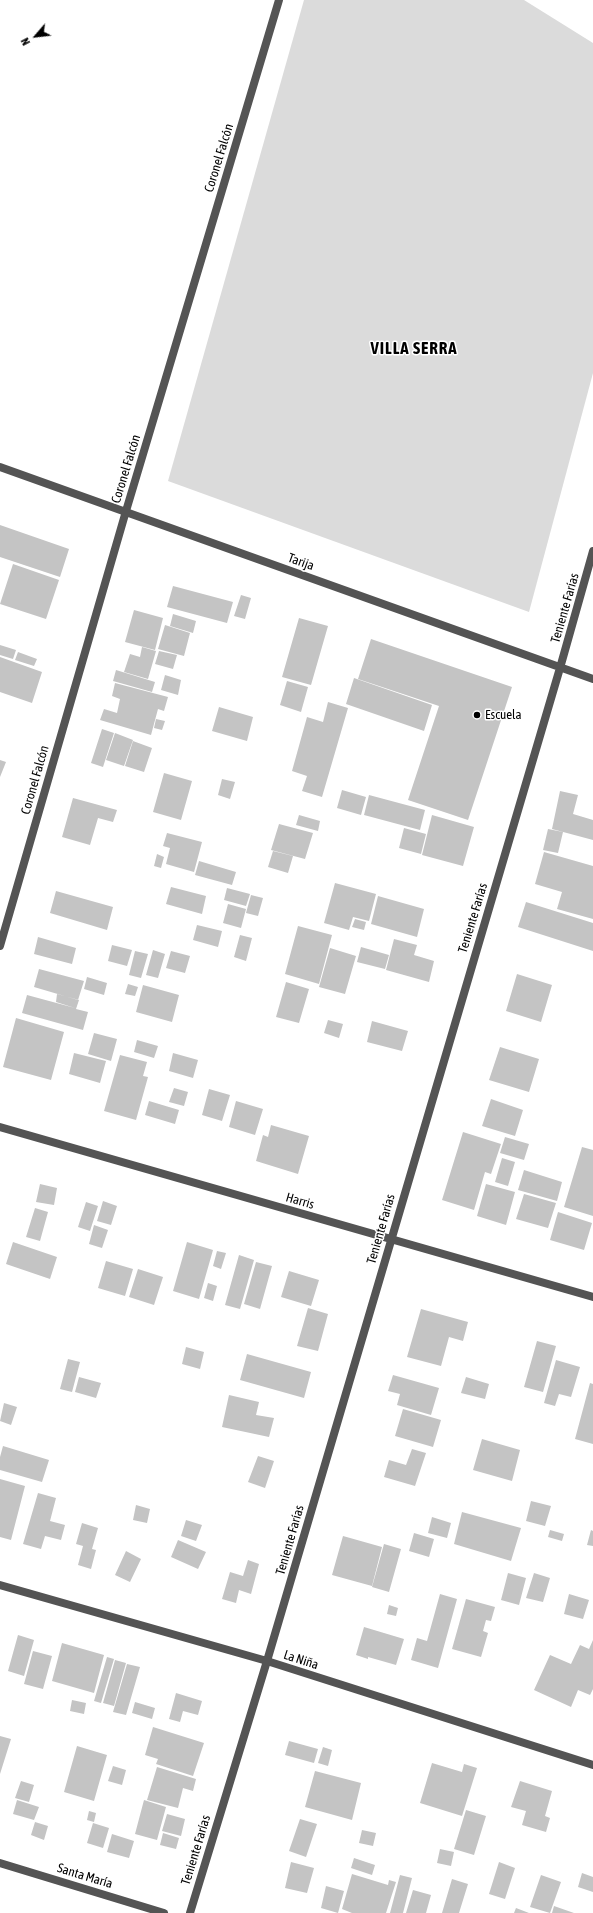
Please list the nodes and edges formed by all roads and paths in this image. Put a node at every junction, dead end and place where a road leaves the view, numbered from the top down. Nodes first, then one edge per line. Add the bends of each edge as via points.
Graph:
1 (279, 0) edge
2 (0, 467) edge
3 (126, 511) junction
4 (593, 551) edge
5 (560, 668) junction
6 (593, 679) edge
7 (0, 946) edge
8 (0, 1127) edge
9 (391, 1239) junction
10 (593, 1297) edge
11 (0, 1584) edge
12 (267, 1661) junction
13 (593, 1765) edge
14 (0, 1863) edge
15 (164, 1913) edge
16 (190, 1913) edge

1 - 3 street, Coronel Falcón
2 - 3 street, Tarija
3 - 5 street, Tarija
3 - 7 street, Coronel Falcón
4 - 5 street, Teniente Farías
5 - 6 street, Tarija
5 - 9 street, Teniente Farías
8 - 9 street, Harris
9 - 10 street, Harris
9 - 12 street, Teniente Farías
11 - 12 street, La Niña
12 - 13 street, La Niña
12 - 16 street, Teniente Farías
14 - 15 street, Santa María

